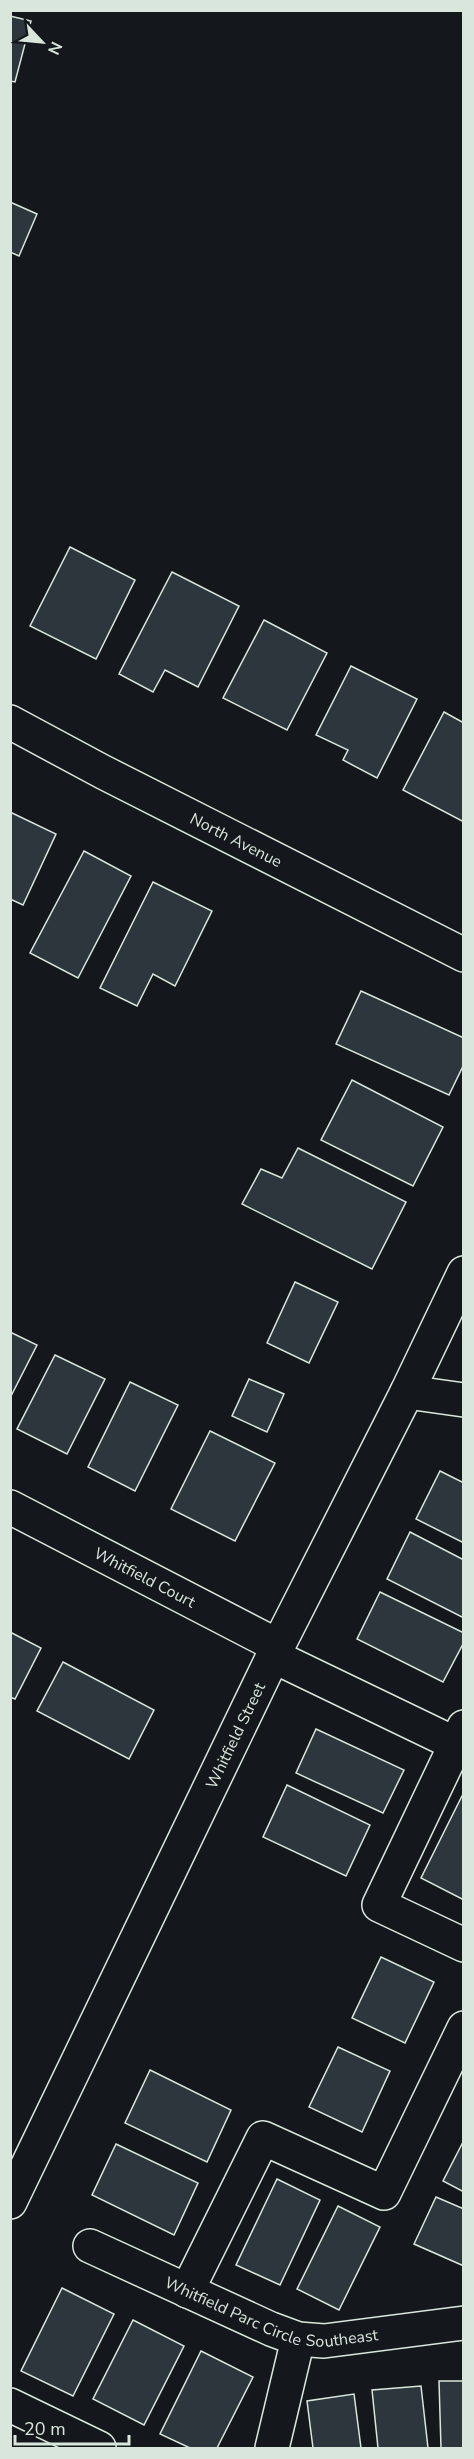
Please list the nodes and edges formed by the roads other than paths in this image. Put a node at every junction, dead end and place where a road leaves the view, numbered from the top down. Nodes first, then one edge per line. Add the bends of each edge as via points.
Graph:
1 (10, 722) edge
2 (464, 955) edge
3 (464, 1274) edge
4 (407, 1392) junction
5 (464, 1400) edge
6 (10, 1507) edge
7 (275, 1651) junction
8 (461, 1739) edge
9 (464, 1945) edge
10 (464, 2028) edge
11 (10, 2202) edge
12 (90, 2246) dead end
13 (187, 2291) junction
14 (464, 2323) edge
15 (298, 2338) junction
16 (10, 2405) edge
17 (99, 2448) edge
18 (272, 2448) edge

1 - 2 street, North Avenue
3 - 4 street, Whitfield Street
4 - 5 street
4 - 7 street, Whitfield Street
6 - 7 street, Whitfield Court
7 - 8 street
7 - 11 street, Whitfield Street
8 - 9 street via 378,1905
10 - 13 street via 384,2193 263,2138
12 - 13 street, Whitfield Parc Circle Southeast
13 - 15 street, Whitfield Parc Circle Southeast
14 - 15 street, Whitfield Parc Circle Southeast via 324,2341
15 - 18 street
16 - 17 street

